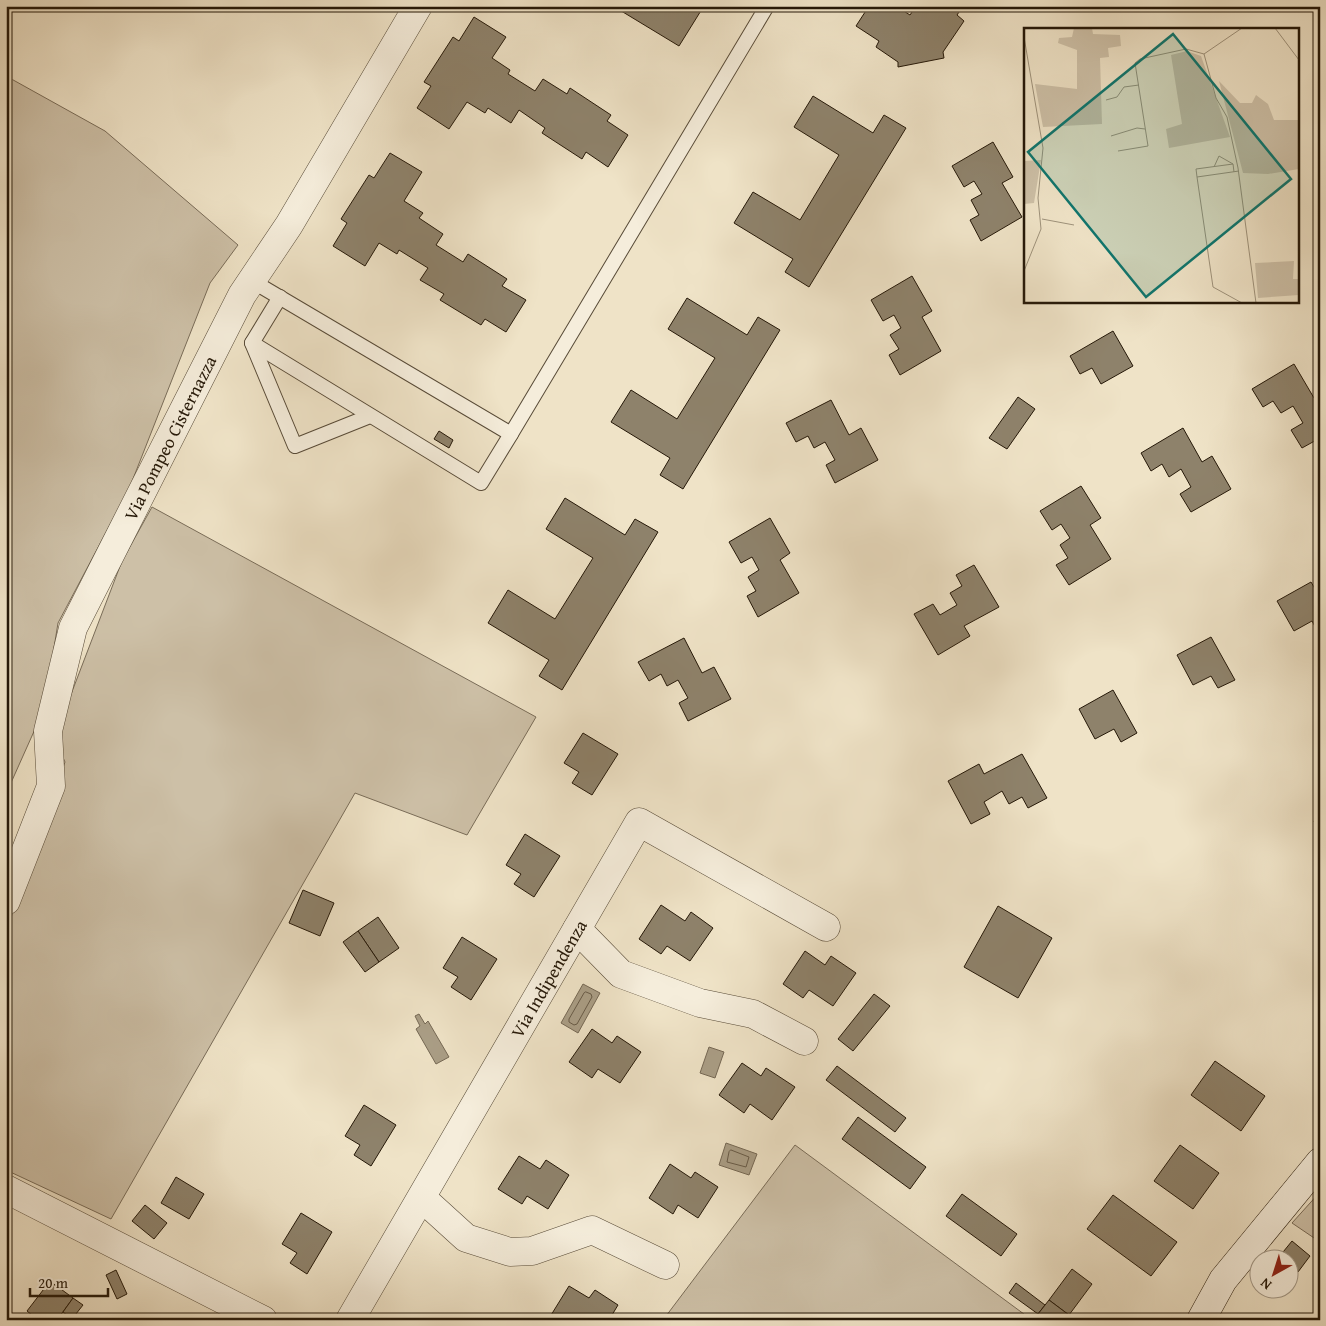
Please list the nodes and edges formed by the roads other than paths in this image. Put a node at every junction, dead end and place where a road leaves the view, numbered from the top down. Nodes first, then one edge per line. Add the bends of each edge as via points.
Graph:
1 (418, 6) edge
2 (767, 6) edge
3 (252, 281) junction
4 (280, 297) junction
5 (252, 343) junction
6 (370, 416) junction
7 (511, 434) junction
8 (6, 901) edge
9 (826, 927) dead end
10 (577, 929) junction
11 (804, 1041) dead end
12 (1320, 1162) edge
13 (6, 1189) edge
14 (422, 1198) junction
15 (665, 1265) dead end
16 (263, 1320) edge
17 (350, 1320) edge
18 (1201, 1320) edge

1 - 3 street, Via Pompeo Cisternazza via 294,217
2 - 7 lane
3 - 4 lane
3 - 8 street, Via Pompeo Cisternazza via 73,628 48,731 52,786
4 - 5 lane
4 - 7 lane
5 - 6 lane
5 - 6 lane via 295,446
6 - 7 lane via 481,483
9 - 10 street, Via Indipendenza via 639,822
10 - 11 street via 621,974 700,1003 753,1014
10 - 14 street, Via Indipendenza
12 - 18 street via 1223,1280
13 - 16 street
14 - 15 street via 466,1238 510,1252 532,1251 592,1230
14 - 17 street, Via Indipendenza

